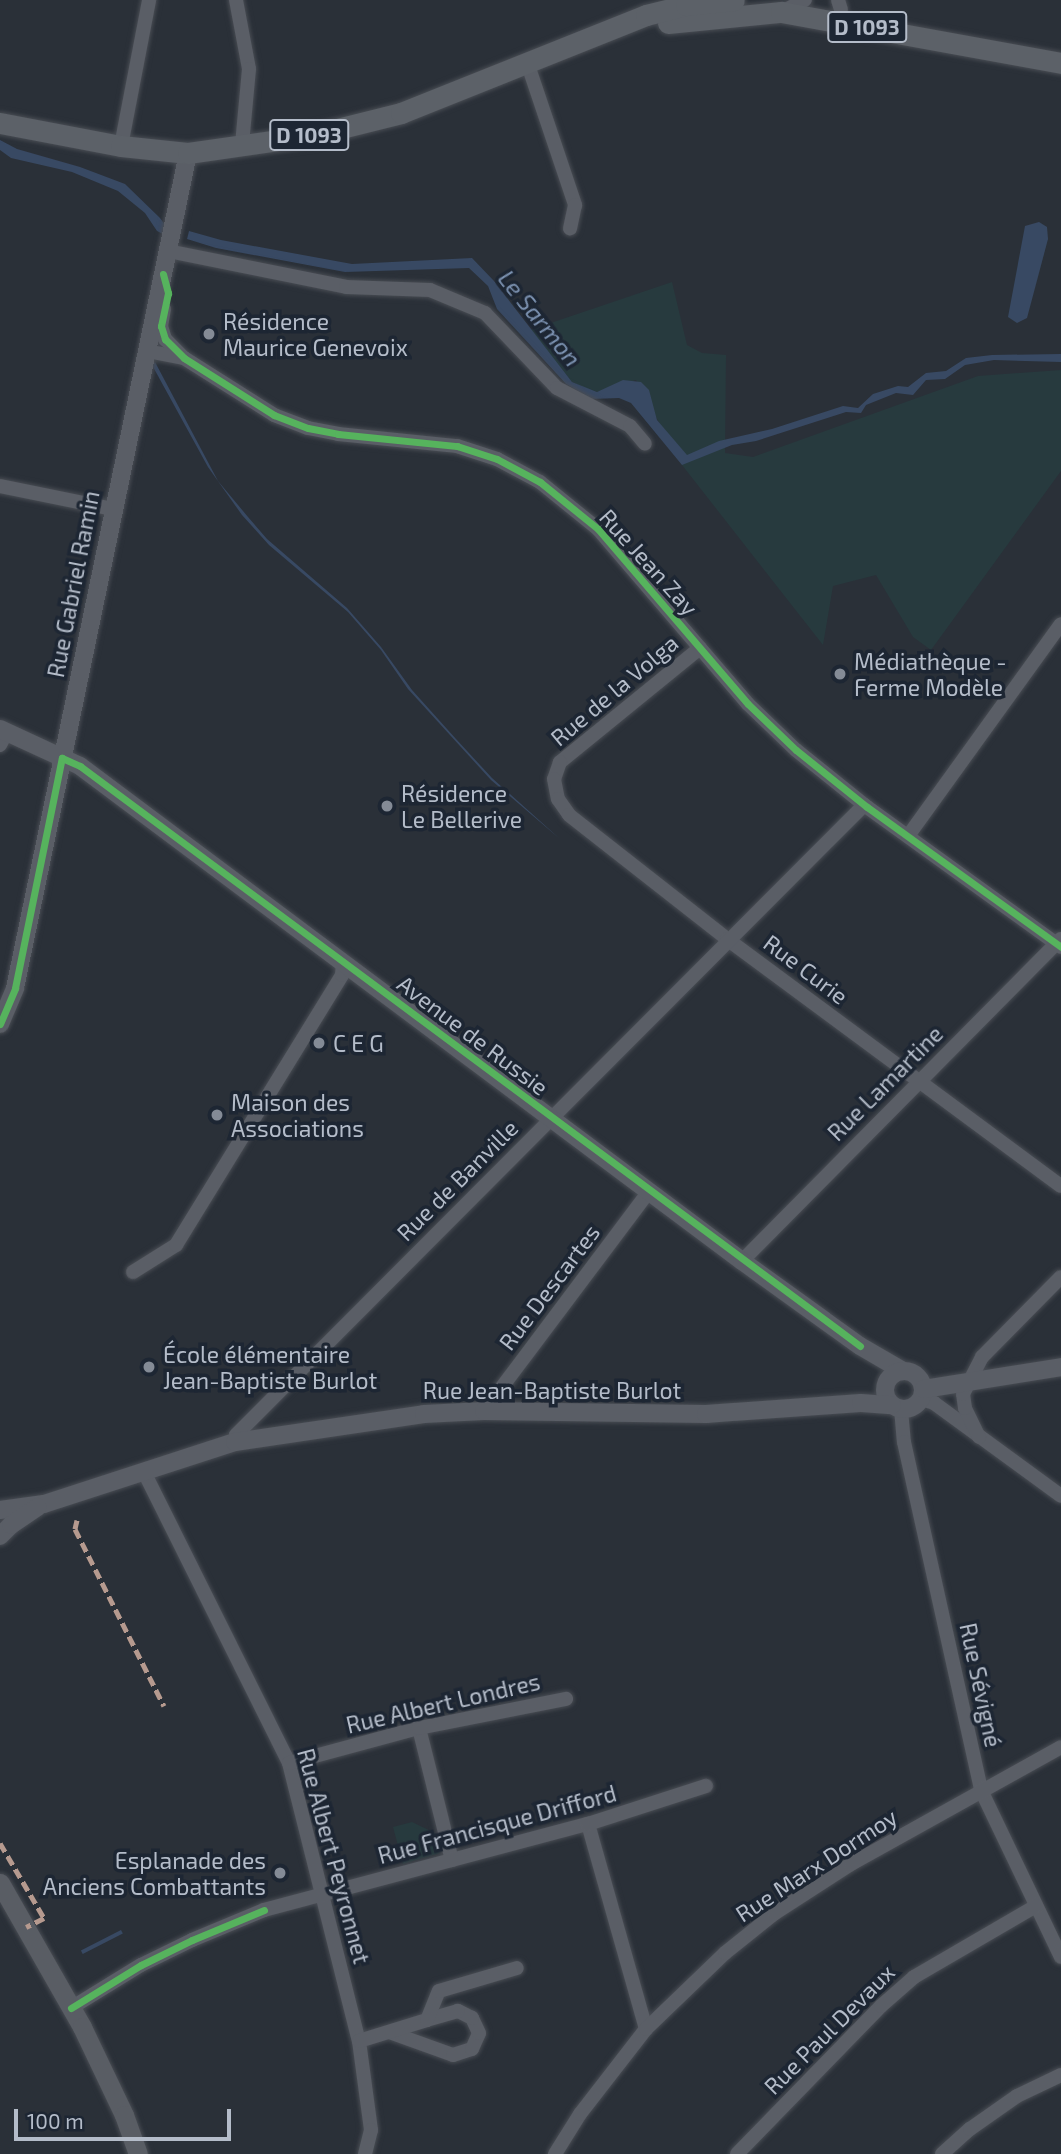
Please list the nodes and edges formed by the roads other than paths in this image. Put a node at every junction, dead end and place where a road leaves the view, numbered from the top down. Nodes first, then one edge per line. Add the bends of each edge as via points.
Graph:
1 (149, 0) edge
2 (236, 0) edge
3 (734, 0) edge
4 (804, 1) edge
5 (839, 5) edge
6 (779, 6) edge
7 (953, 43) junction
8 (1061, 63) edge
9 (528, 65) junction
10 (0, 123) edge
11 (242, 145) junction
12 (121, 146) junction
13 (188, 153) junction
14 (570, 228) dead end
15 (169, 251) junction
16 (163, 274) junction
17 (147, 351) junction
18 (184, 358) junction
19 (645, 444) dead end
20 (0, 486) edge
21 (113, 509) junction
22 (1061, 624) edge
23 (699, 648) junction
24 (2, 735) edge
25 (62, 758) junction
26 (558, 768) joint
27 (864, 805) junction
28 (908, 836) junction
29 (727, 939) junction
30 (1059, 943) edge
31 (343, 962) junction
32 (0, 1024) edge
33 (919, 1082) junction
34 (552, 1117) junction
35 (1061, 1186) edge
36 (650, 1190) junction
37 (742, 1261) junction
38 (133, 1272) dead end
39 (1061, 1277) edge
40 (860, 1346) junction
41 (1061, 1367) edge
42 (903, 1371) junction
43 (886, 1384) junction
44 (970, 1384) junction
45 (923, 1394) junction
46 (862, 1403) junction
47 (896, 1407) junction
48 (484, 1411) junction
49 (979, 1437) junction
50 (235, 1442) junction
51 (144, 1472) junction
52 (1061, 1496) edge
53 (44, 1504) junction
54 (0, 1510) edge
55 (0, 1536) edge
56 (566, 1699) dead end
57 (418, 1728) junction
58 (1061, 1747) edge
59 (289, 1763) junction
60 (706, 1786) dead end
61 (981, 1790) junction
62 (588, 1825) junction
63 (452, 1860) junction
64 (0, 1883) edge
65 (323, 1894) junction
66 (1036, 1906) junction
67 (1061, 1957) edge
68 (517, 1968) dead end
69 (71, 2008) junction
70 (427, 2020) junction
71 (646, 2029) junction
72 (389, 2032) junction
73 (359, 2041) junction
74 (1061, 2075) edge
75 (138, 2154) edge
76 (365, 2154) edge
77 (555, 2154) edge
78 (737, 2154) edge
79 (942, 2154) edge

1 - 12 street
2 - 11 street via 249,69
3 - 9 main road, D 1093 via 646,15
4 - 5 main road, D 1093
4 - 6 main road, D 1093
5 - 7 main road, D 1093
6 - 7 main road, D 1093
6 - 9 main road, D 1093 via 650,26
7 - 8 main road, D 1093
9 - 11 main road, D 1093 via 375,121
9 - 14 street via 575,205
10 - 12 main road, D 1093
11 - 13 main road, D 1093
12 - 13 main road, D 1093
13 - 15 street, Rue Gabriel Ramin
15 - 16 street, Rue Gabriel Ramin
15 - 19 street via 346,288 430,290 485,313 557,388 620,420
16 - 17 street, Rue Gabriel Ramin
16 - 18 street, Rue Jean Zay via 167,293 161,326 165,339
17 - 18 street, Rue Jean Zay
17 - 21 street, Rue Gabriel Ramin
18 - 23 street, Rue Jean Zay via 274,415 308,428 457,446 497,459 540,482 598,529
20 - 21 street
21 - 25 street, Rue Gabriel Ramin
22 - 28 street
23 - 26 street, Rue de la Volga via 593,733
23 - 27 street, Rue Jean Zay via 796,750
24 - 25 street, Avenue de Russie
25 - 31 street, Avenue de Russie via 80,766
25 - 32 street, Rue Gabriel Ramin via 15,988
26 - 29 street, Rue Curie via 554,779 558,799 569,815
27 - 28 street, Rue Jean Zay
27 - 29 street, Rue de Banville
28 - 30 street, Rue Jean Zay
29 - 33 street, Rue Curie
29 - 34 street, Rue de Banville
30 - 33 street, Rue Lamartine
31 - 34 street, Avenue de Russie
31 - 38 street via 342,975 176,1245
33 - 35 street, Rue Curie
33 - 37 street, Rue Lamartine
34 - 36 street, Avenue de Russie
34 - 50 street, Rue de Banville via 236,1434
36 - 37 street, Avenue de Russie
36 - 48 street, Rue Descartes
37 - 40 street, Avenue de Russie
39 - 44 street via 982,1357
40 - 42 street, Avenue de Russie
40 - 43 street, Avenue de Russie via 885,1375
41 - 44 street
42 - 43 street
42 - 45 street via 918,1376
43 - 46 street, Rue Jean-Baptiste Burlot
43 - 47 street
44 - 45 street
44 - 49 street via 963,1394 965,1408
45 - 47 street via 910,1409
45 - 49 street
46 - 47 street, Rue Jean-Baptiste Burlot
46 - 48 street, Rue Jean-Baptiste Burlot via 706,1414
47 - 61 street, Rue Sévigné
48 - 50 street, Rue Jean-Baptiste Burlot via 424,1414
49 - 52 street
50 - 51 street, Rue Jean-Baptiste Burlot
51 - 53 street, Rue Jean-Baptiste Burlot
51 - 59 street, Rue Albert Peyronnet
53 - 54 street, Rue Jean-Baptiste Burlot
53 - 55 street, Rue Jean-Baptiste Burlot
56 - 57 street, Rue Albert Londres
57 - 59 street, Rue Albert Londres
57 - 63 street
58 - 61 street, Rue Marx Dormoy
59 - 65 street, Rue Albert Peyronnet
60 - 62 street, Rue Francisque Drifford
61 - 66 street, Rue Sévigné
61 - 71 street, Rue Marx Dormoy via 850,1864 775,1913 725,1953
62 - 63 street, Rue Francisque Drifford
62 - 71 street
63 - 65 street, Rue Francisque Drifford
64 - 69 main road
65 - 69 street, Rue Francisque Drifford via 264,1910 191,1940
65 - 73 street, Rue Albert Peyronnet
66 - 67 street, Rue Sévigné
66 - 78 street, Rue Paul Devaux via 914,1978
68 - 70 street via 439,1991
69 - 75 main road
70 - 72 street
70 - 72 street via 458,2011 472,2018 479,2033 472,2049 453,2055
71 - 77 street, Rue Marx Dormoy
72 - 73 street
73 - 76 street, Rue Albert Peyronnet via 371,2130
74 - 79 street via 1017,2096

